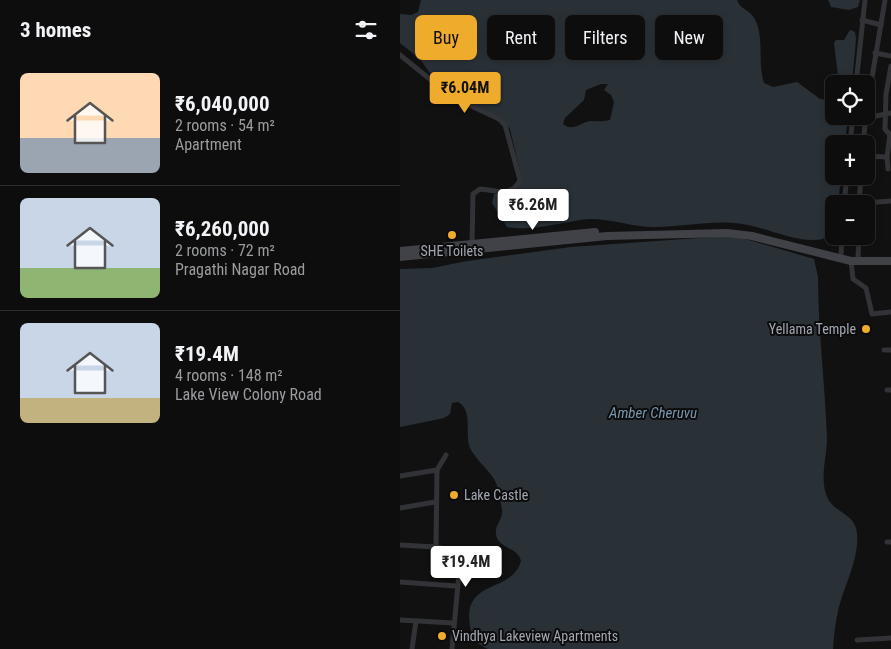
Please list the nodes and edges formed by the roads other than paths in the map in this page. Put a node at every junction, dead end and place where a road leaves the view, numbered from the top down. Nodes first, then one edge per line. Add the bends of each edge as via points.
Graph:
1 (865, 0) edge
2 (885, 0) edge
3 (862, 20) junction
4 (881, 25) junction
5 (875, 52) junction
6 (400, 55) edge
7 (891, 56) edge
8 (891, 66) edge
9 (857, 75) edge
10 (872, 75) edge
11 (888, 94) edge
12 (888, 113) edge
13 (875, 115) edge
14 (890, 135) edge
15 (875, 157) edge
16 (889, 159) edge
17 (888, 169) dead end
18 (891, 201) edge
19 (875, 202) edge
20 (472, 244) junction
21 (841, 245) edge
22 (857, 245) edge
23 (400, 251) edge
24 (840, 255) junction
25 (891, 256) edge
26 (400, 257) edge
27 (854, 259) junction
28 (891, 261) edge
29 (891, 312) edge
30 (884, 350) dead end
31 (891, 350) edge
32 (446, 455) dead end
33 (437, 470) junction
34 (400, 476) edge
35 (435, 502) junction
36 (400, 508) edge
37 (400, 545) edge
38 (436, 547) junction
39 (400, 582) edge
40 (456, 586) junction
41 (400, 620) edge
42 (416, 620) junction
43 (453, 623) junction
44 (891, 638) edge
45 (857, 640) dead end
46 (412, 649) edge
47 (452, 649) edge

1 - 3 street
2 - 4 street
3 - 4 street
3 - 9 street
4 - 5 street
5 - 7 street
5 - 10 street
6 - 20 street via 452,97 499,120 508,130 520,180 510,191 480,189 473,194
8 - 11 street
11 - 12 street
12 - 13 street
12 - 14 street via 885,129
14 - 16 street
15 - 16 street
16 - 17 street
18 - 19 street
20 - 23 main road
20 - 24 main road via 599,232 731,229 765,234
21 - 24 street
22 - 27 street
24 - 27 main road
25 - 27 main road
26 - 27 main road via 607,236 726,232
27 - 28 main road
27 - 29 street via 853,279 866,288 872,314
30 - 31 street
32 - 33 street
33 - 34 street
33 - 35 street
35 - 36 street
35 - 38 street
37 - 38 street
38 - 40 street via 461,552
39 - 40 street
40 - 43 street
41 - 42 street
42 - 43 street
42 - 46 street
43 - 47 street
44 - 45 street

